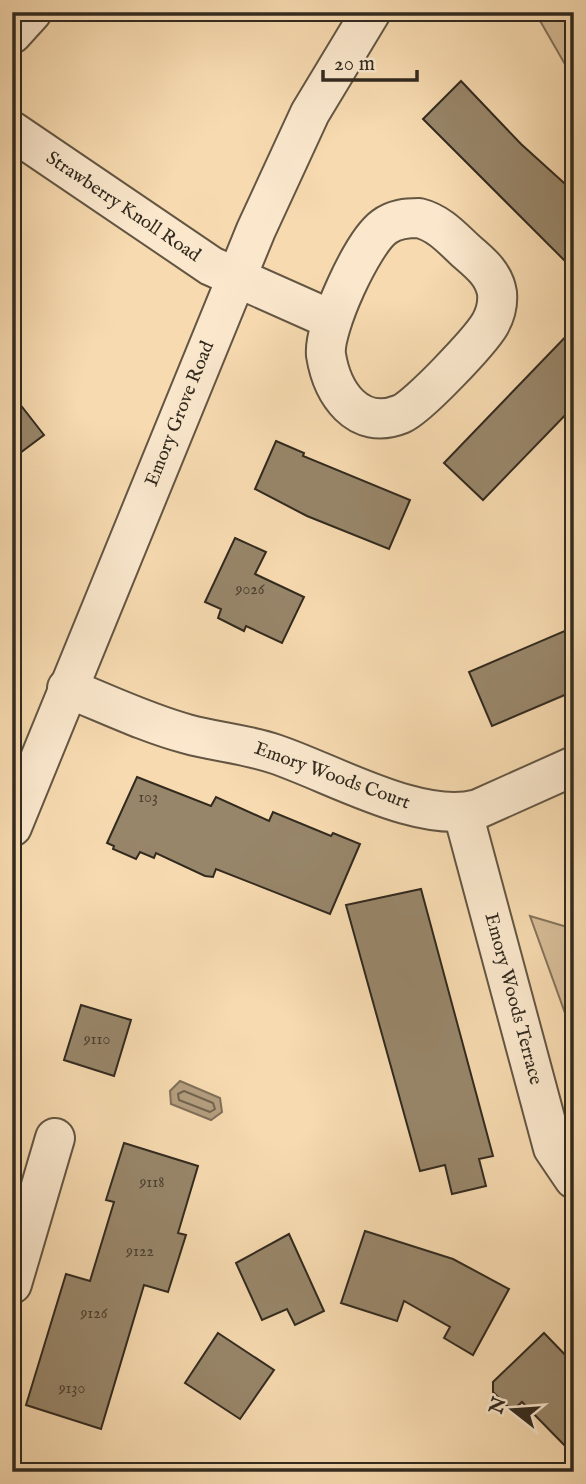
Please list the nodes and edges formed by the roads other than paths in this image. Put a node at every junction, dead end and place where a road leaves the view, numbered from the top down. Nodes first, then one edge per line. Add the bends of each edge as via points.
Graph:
1 (32, 12) edge
2 (371, 12) edge
3 (12, 34) edge
4 (12, 131) edge
5 (235, 279) junction
6 (332, 320) junction
7 (67, 688) junction
8 (568, 772) edge
9 (463, 813) junction
10 (12, 827) edge
11 (55, 1138) dead end
12 (574, 1179) edge
13 (12, 1284) edge

1 - 3 street
2 - 5 street, Emory Grove Road via 305,122
4 - 5 street, Strawberry Knoll Road via 190,254
5 - 6 street, Strawberry Knoll Road
5 - 7 street, Emory Grove Road
6 - 6 street via 326,353 341,398 365,413 397,415 415,405 488,327 497,292 486,270 443,230 424,219 400,219 374,237
7 - 9 street, Emory Woods Court via 165,728 275,754 414,806
7 - 10 street, Emory Grove Road
8 - 9 street
9 - 12 street, Emory Woods Terrace via 554,1148
11 - 13 street

